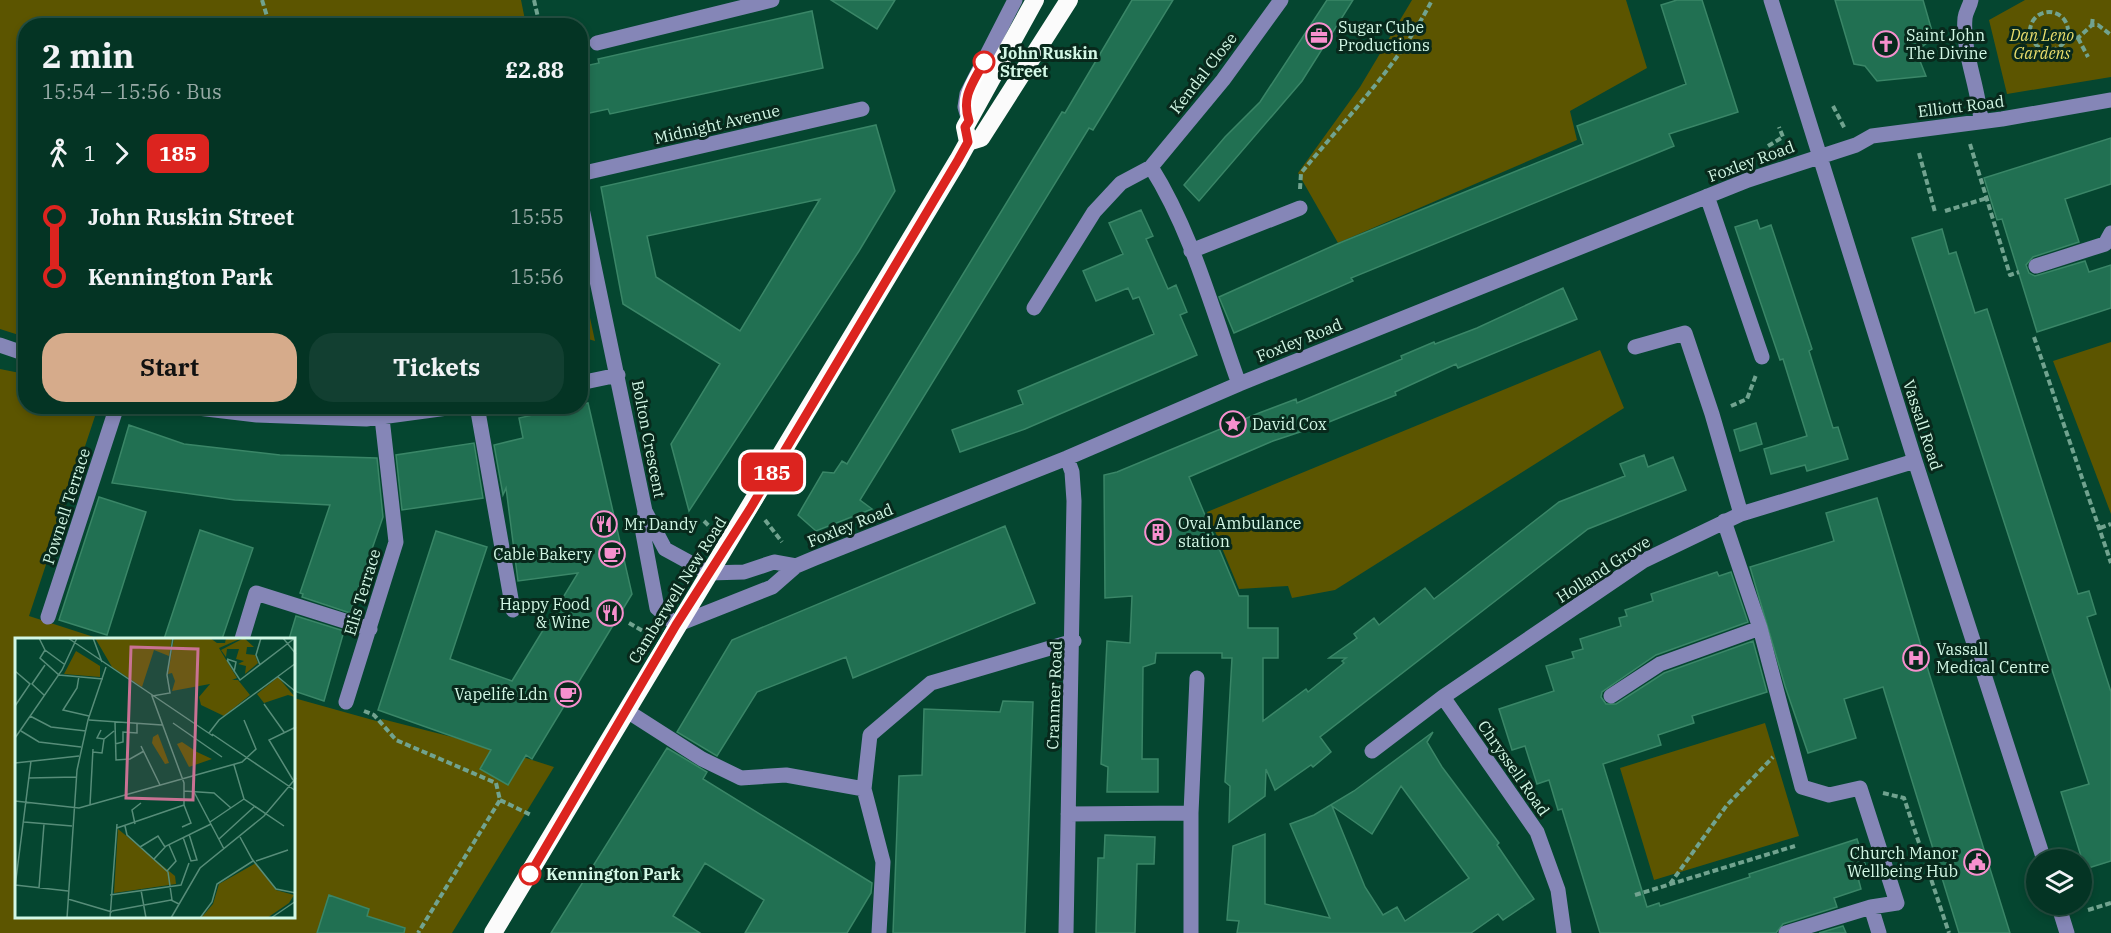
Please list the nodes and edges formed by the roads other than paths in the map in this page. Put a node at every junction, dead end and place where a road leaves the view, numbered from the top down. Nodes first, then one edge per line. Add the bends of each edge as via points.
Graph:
1 (772, 0) edge
2 (1015, 0) edge
3 (1035, 0) edge
4 (1070, 0) edge
5 (1281, 0) edge
6 (1771, 0) edge
7 (1972, 1) edge
8 (597, 43) dead end
9 (2111, 100) edge
10 (862, 109) dead end
11 (969, 121) junction
12 (1982, 122) junction
13 (968, 142) junction
14 (1819, 156) junction
15 (1151, 166) junction
16 (588, 172) edge
17 (1707, 196) junction
18 (1300, 208) road end
19 (2111, 233) edge
20 (588, 236) edge
21 (1191, 251) junction
22 (2036, 266) road end
23 (1035, 308) dead end
24 (0, 345) edge
25 (1635, 347) dead end
26 (18, 351) edge
27 (1762, 357) road end
28 (618, 375) junction
29 (588, 381) edge
30 (1239, 384) junction
31 (114, 414) edge
32 (242, 414) edge
33 (345, 414) edge
34 (389, 414) edge
35 (478, 414) edge
36 (1067, 458) junction
37 (1915, 461) junction
38 (645, 511) junction
39 (1741, 514) junction
40 (1725, 521) junction
41 (796, 566) junction
42 (710, 573) junction
43 (513, 610) dead end
44 (48, 617) dead end
45 (676, 625) junction
46 (1760, 628) junction
47 (370, 629) junction
48 (242, 638) edge
49 (1074, 641) junction
50 (1197, 678) dead end
51 (1611, 696) dead end
52 (1443, 697) junction
53 (346, 702) road end
54 (627, 711) junction
55 (1372, 751) dead end
56 (864, 789) junction
57 (1191, 813) junction
58 (1068, 814) junction
59 (2040, 849) edge
60 (1871, 907) junction
61 (2061, 915) edge
62 (493, 933) edge
63 (879, 933) edge
64 (1066, 933) edge
65 (1191, 933) edge
66 (1564, 933) edge
67 (1786, 933) edge
68 (1879, 933) edge
69 (2067, 933) edge

1 - 8 street
2 - 11 street, Camberwell New Road via 967,94 964,107
3 - 11 highway, Camberwell New Road
4 - 13 highway, Camberwell New Road via 981,138
5 - 15 street, Kendal Close via 1223,80
6 - 14 street, Vassall Road
7 - 12 street via 1965,14 1965,26
9 - 12 street, Elliott Road
10 - 16 street, Midnight Avenue
11 - 13 highway, Camberwell New Road via 965,127
12 - 14 street, Elliott Road via 1850,140
13 - 42 highway, Camberwell New Road
14 - 17 street, Foxley Road
14 - 37 street, Vassall Road
15 - 21 street
15 - 23 street, Kendal Close via 1121,183 1094,212
17 - 27 street
17 - 30 street, Foxley Road
18 - 21 street
19 - 22 street via 2105,244
20 - 28 street
21 - 30 street
24 - 26 street
25 - 39 street via 1685,333
28 - 29 street, Bolton Crescent
28 - 38 street, Bolton Crescent
30 - 36 street, Foxley Road
31 - 44 street, Pownell Terrace
32 - 33 street
34 - 47 street, Elis Terrace via 396,542
35 - 43 street
36 - 41 street, Foxley Road
36 - 49 street, Cranmer Road via 1074,501
37 - 39 street, Holland Grove
37 - 59 street, Vassall Road
38 - 42 street, Bolton Crescent via 665,549
38 - 45 street, Bolton Crescent via 643,533 657,608
39 - 40 street, Holland Grove
40 - 46 street
40 - 52 street, Holland Grove via 1643,561
41 - 42 street, Foxley Road via 774,562 744,572
41 - 45 street, Foxley Road via 772,587
42 - 45 highway, Camberwell New Road
45 - 54 highway, Camberwell New Road
46 - 51 street via 1660,664
46 - 60 street via 1802,787 1829,795 1860,788 1897,903
47 - 48 street via 256,593
47 - 53 street, Elis Terrace
49 - 56 street via 931,683 870,735
49 - 58 street, Cranmer Road
50 - 57 street
52 - 55 street, Holland Grove
52 - 66 street, Chryssell Road via 1536,832 1558,890
54 - 56 street via 702,759 741,778 786,775
54 - 62 highway, Camberwell New Road
56 - 63 street via 883,862
57 - 58 street
57 - 65 street
58 - 64 street, Cranmer Road
60 - 67 street
60 - 68 street
61 - 69 street

